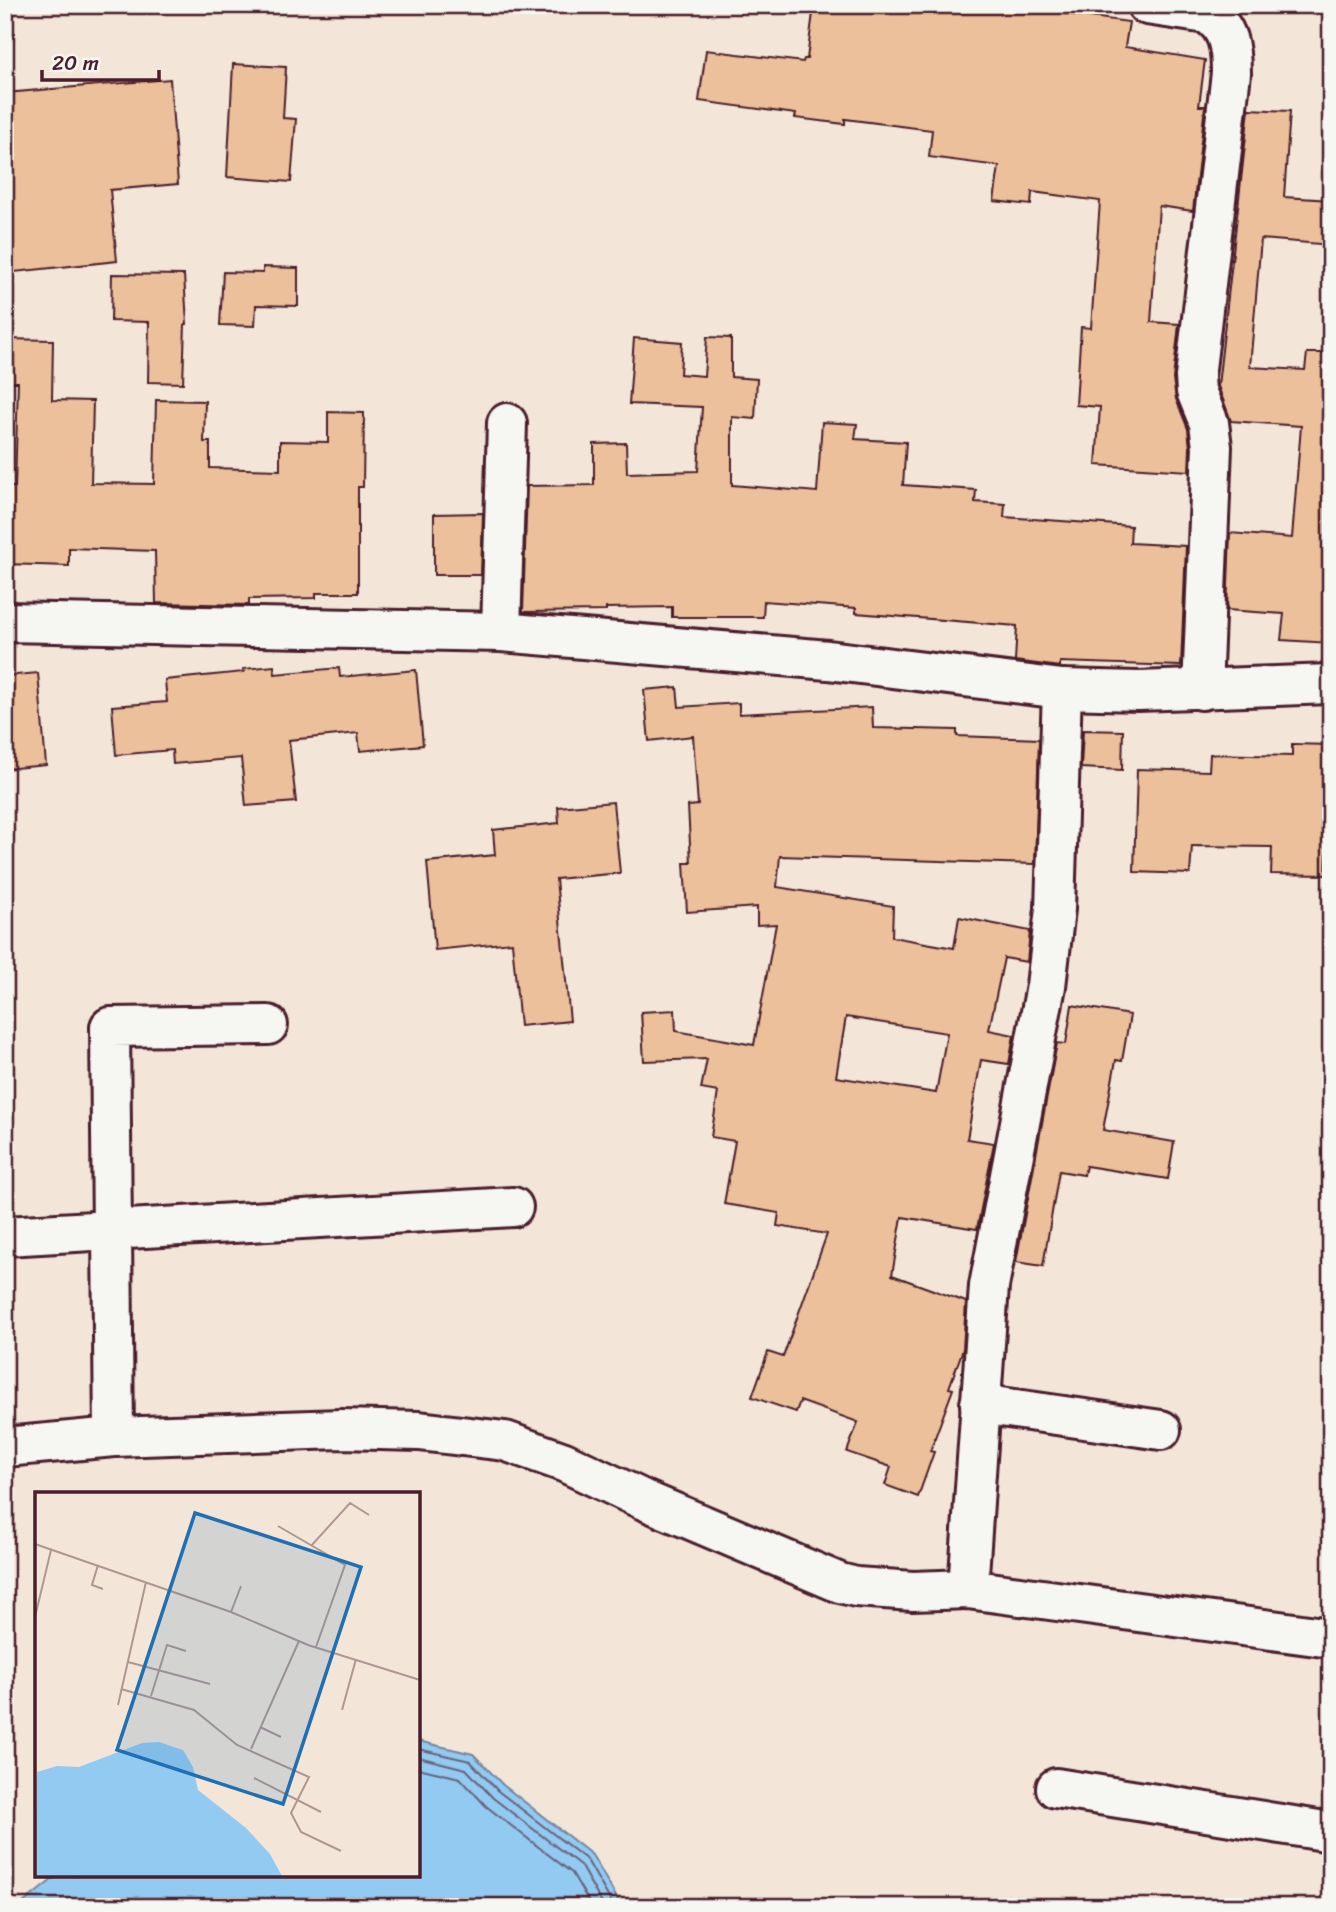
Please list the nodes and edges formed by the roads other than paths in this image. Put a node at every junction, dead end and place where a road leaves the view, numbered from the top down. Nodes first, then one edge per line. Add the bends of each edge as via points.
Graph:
1 (1147, 5) edge
2 (508, 423) dead end
3 (5, 622) edge
4 (501, 632) junction
5 (1331, 684) edge
6 (1062, 689) junction
7 (1202, 690) junction
8 (268, 1025) dead end
9 (513, 1207) dead end
10 (112, 1230) junction
11 (5, 1236) edge
12 (980, 1404) junction
13 (1161, 1430) dead end
14 (114, 1437) junction
15 (5, 1447) edge
16 (968, 1589) junction
17 (1331, 1639) edge
18 (1056, 1788) dead end
19 (1331, 1832) edge

1 - 7 street via 1207,14 1225,32 1231,55 1195,377 1212,447
2 - 4 street
3 - 4 street
4 - 6 street via 828,660
5 - 7 street
6 - 7 street
6 - 12 street via 1055,909 1046,986 989,1286
8 - 10 street via 110,1027
9 - 10 street
10 - 11 street
10 - 14 street
12 - 13 street
12 - 16 street
14 - 15 street
14 - 16 street via 341,1429 505,1441 553,1457 643,1500 848,1585 913,1591
16 - 17 street
18 - 19 street

